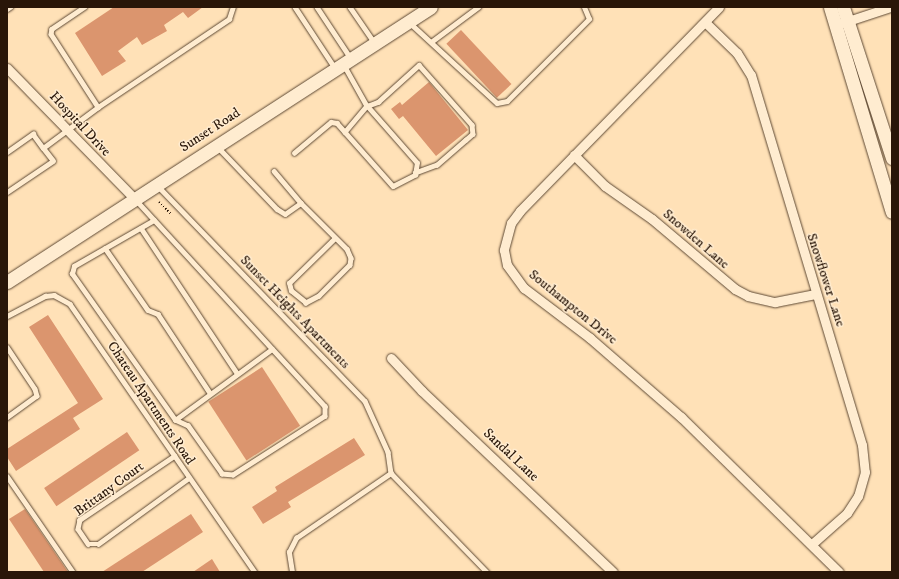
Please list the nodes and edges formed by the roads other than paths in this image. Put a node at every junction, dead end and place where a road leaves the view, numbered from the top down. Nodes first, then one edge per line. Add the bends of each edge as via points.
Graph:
1 (10, 7) edge
2 (85, 7) edge
3 (233, 7) edge
4 (295, 7) edge
5 (317, 7) edge
6 (350, 7) edge
7 (431, 7) edge
8 (478, 7) edge
9 (584, 7) edge
10 (719, 7) edge
11 (830, 7) edge
12 (843, 7) edge
13 (890, 7) edge
14 (7, 9) edge
15 (849, 21) junction
16 (408, 22) junction
17 (706, 23) junction
18 (836, 25) junction
19 (431, 42) junction
20 (375, 44) junction
21 (343, 64) junction
22 (7, 68) edge
23 (367, 106) junction
24 (98, 107) junction
25 (66, 130) junction
26 (345, 132) junction
27 (216, 145) junction
28 (43, 148) junction
29 (7, 152) edge
30 (294, 153) dead end
31 (574, 156) junction
32 (892, 158) edge
33 (274, 171) dead end
34 (415, 173) junction
35 (156, 183) junction
36 (7, 192) edge
37 (133, 197) junction
38 (302, 203) junction
39 (892, 212) edge
40 (154, 220) junction
41 (140, 228) junction
42 (334, 239) junction
43 (105, 248) junction
44 (7, 282) edge
45 (815, 294) junction
46 (7, 316) edge
47 (7, 347) edge
48 (272, 349) junction
49 (391, 358) dead end
50 (237, 373) junction
51 (210, 393) junction
52 (7, 418) edge
53 (175, 420) junction
54 (175, 456) junction
55 (391, 473) junction
56 (7, 476) edge
57 (189, 478) junction
58 (812, 544) junction
59 (73, 572) edge
60 (255, 572) edge
61 (292, 572) edge
62 (487, 572) edge
63 (613, 572) edge
64 (839, 572) edge

1 - 14 lane
2 - 24 lane via 52,29 51,34
3 - 24 lane via 234,13 229,19
4 - 21 lane
5 - 21 lane
6 - 20 lane
7 - 16 street, Sunset Road
8 - 19 lane
9 - 19 lane via 590,19 507,101 497,103
10 - 17 street, Southampton Drive
11 - 18 street
12 - 15 street
13 - 15 street
15 - 18 street
15 - 32 street
16 - 19 lane
16 - 20 street, Sunset Road
17 - 31 street, Southampton Drive
17 - 45 street, Snowflower Lane via 736,53 750,75
18 - 39 street
20 - 21 street, Sunset Road
21 - 23 lane
21 - 27 street, Sunset Road
22 - 25 street, Hospital Drive
23 - 26 lane
23 - 34 lane via 411,153 417,163
23 - 34 lane via 378,102 419,65 474,129 466,140 427,170
24 - 25 lane
25 - 28 lane
25 - 37 street, Hospital Drive
26 - 30 lane via 337,123 330,122
26 - 34 lane via 393,186
27 - 35 street, Sunset Road
27 - 38 lane via 277,209 285,214
28 - 29 lane via 33,134
28 - 36 lane via 53,161
31 - 45 street, Snowden Lane via 604,186 652,219 735,289 748,296 774,302
31 - 58 street, Southampton Drive via 511,223 504,250 514,278 681,417
33 - 38 lane
35 - 37 street, Sunset Road
35 - 55 lane, Sunset Heights Apartments via 365,400 388,452
37 - 40 lane
37 - 44 street, Sunset Road
38 - 42 lane
40 - 41 lane
40 - 48 lane
41 - 43 lane
41 - 50 lane
42 - 42 lane via 289,283 291,291 306,303 319,296 350,266 348,249
43 - 51 lane via 148,310 158,314
43 - 53 lane via 74,266 72,274
45 - 58 street, Snowflower Lane via 854,414 865,472 863,485 853,505
46 - 54 lane, Chateau Apartments Road via 45,296 54,295 70,304
47 - 52 lane via 36,396
48 - 50 lane
48 - 53 lane via 325,406 325,416 233,476 222,474 188,426
49 - 63 street, Sandal Lane via 426,395
50 - 51 lane
51 - 53 lane
54 - 57 lane, Chateau Apartments Road
54 - 57 lane, Brittany Court via 80,520 78,529 88,544 98,544
55 - 61 lane via 296,538 289,552
55 - 62 lane
56 - 59 lane
57 - 60 lane, Chateau Apartments Road
58 - 64 street, Southampton Drive

